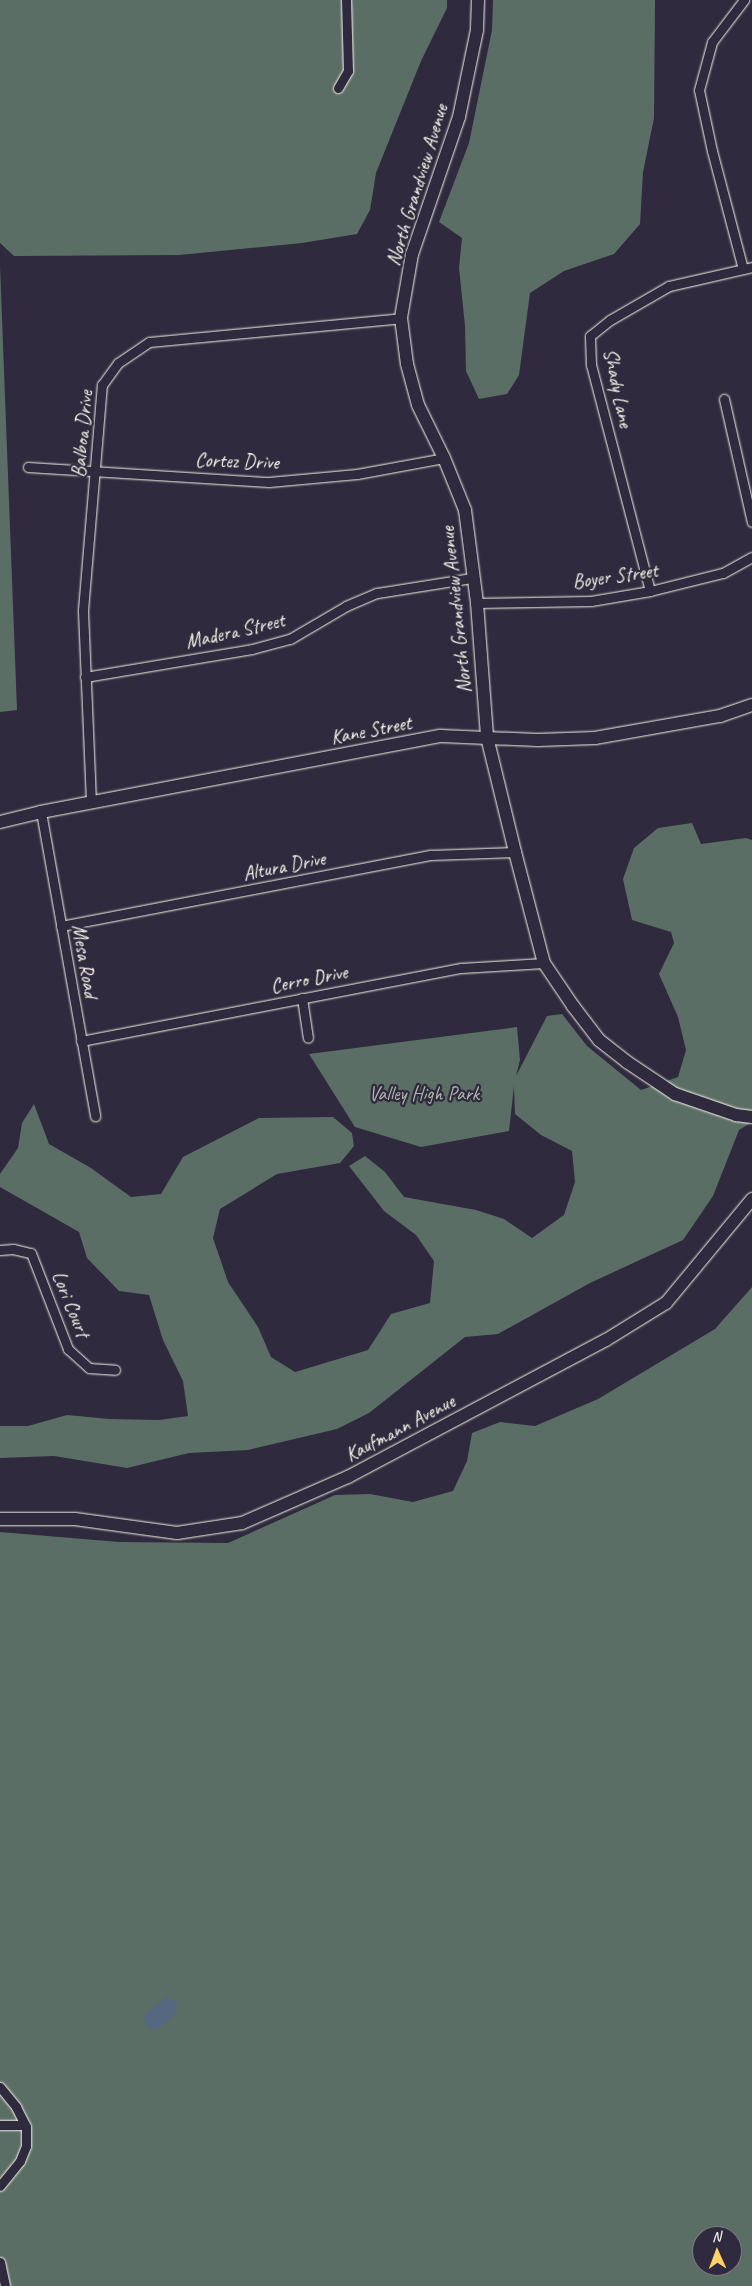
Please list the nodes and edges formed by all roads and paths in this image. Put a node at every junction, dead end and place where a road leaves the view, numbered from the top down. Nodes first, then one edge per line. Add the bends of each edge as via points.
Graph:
1 (346, 0) edge
2 (478, 0) edge
3 (744, 0) edge
4 (338, 88) dead end
5 (748, 268) edge
6 (401, 318) junction
7 (724, 399) dead end
8 (444, 458) junction
9 (28, 467) dead end
10 (96, 470) junction
11 (752, 522) edge
12 (752, 558) edge
13 (472, 578) junction
14 (650, 591) junction
15 (477, 603) junction
16 (85, 677) junction
17 (752, 706) edge
18 (487, 737) junction
19 (91, 802) junction
20 (41, 812) junction
21 (0, 822) edge
22 (515, 852) junction
23 (61, 926) junction
24 (544, 963) junction
25 (302, 998) junction
26 (308, 1038) dead end
27 (81, 1041) junction
28 (95, 1116) dead end
29 (752, 1117) edge
30 (752, 1200) edge
31 (0, 1250) edge
32 (115, 1370) dead end
33 (0, 1520) edge
34 (0, 2087) edge
35 (0, 2125) edge
36 (25, 2125) junction
37 (0, 2186) edge
38 (0, 2262) edge
39 (6, 2286) edge

1 - 4 street via 348,70
2 - 6 street, North Grandview Avenue via 477,30 459,118 412,254
3 - 5 street via 712,42 700,90 712,151
5 - 14 street, Shady Lane via 669,286 610,320 590,336 591,366
6 - 8 street, North Grandview Avenue via 407,364 418,404
6 - 10 street, Balboa Drive via 149,342 118,363 102,385
7 - 11 street
8 - 10 street, Cortez Drive via 357,474 269,482
8 - 13 street, North Grandview Avenue via 465,510
9 - 10 street, Cortez Drive
10 - 16 street, Balboa Drive via 83,610
12 - 14 street, Boyer Street via 723,573
13 - 15 street, North Grandview Avenue
13 - 16 street, Madera Street via 378,593 346,606 290,639 252,649
14 - 15 street, Boyer Street via 591,601
15 - 18 street, North Grandview Avenue
16 - 19 street, Balboa Drive
17 - 18 street, Kane Street via 720,716 595,738 538,740
18 - 19 street, Kane Street via 440,736
18 - 22 street, North Grandview Avenue
19 - 20 street, Kane Street
20 - 21 street, Kane Street
20 - 23 street, Mesa Road
22 - 23 street, Altura Drive via 431,856
22 - 24 street, North Grandview Avenue
23 - 27 street, Mesa Road
24 - 25 street, Cerro Drive via 461,968
24 - 29 street, North Grandview Avenue via 599,1040 627,1062 675,1094 736,1115
25 - 26 street
25 - 27 street, Cerro Drive
27 - 28 street, Mesa Road
30 - 33 street, Kaufmann Avenue via 666,1303 606,1340 348,1476 242,1523 177,1534 75,1519
31 - 32 street, Lori Court via 31,1253 68,1349 89,1368
34 - 36 street
35 - 36 street
36 - 37 street via 23,2154
38 - 39 street

